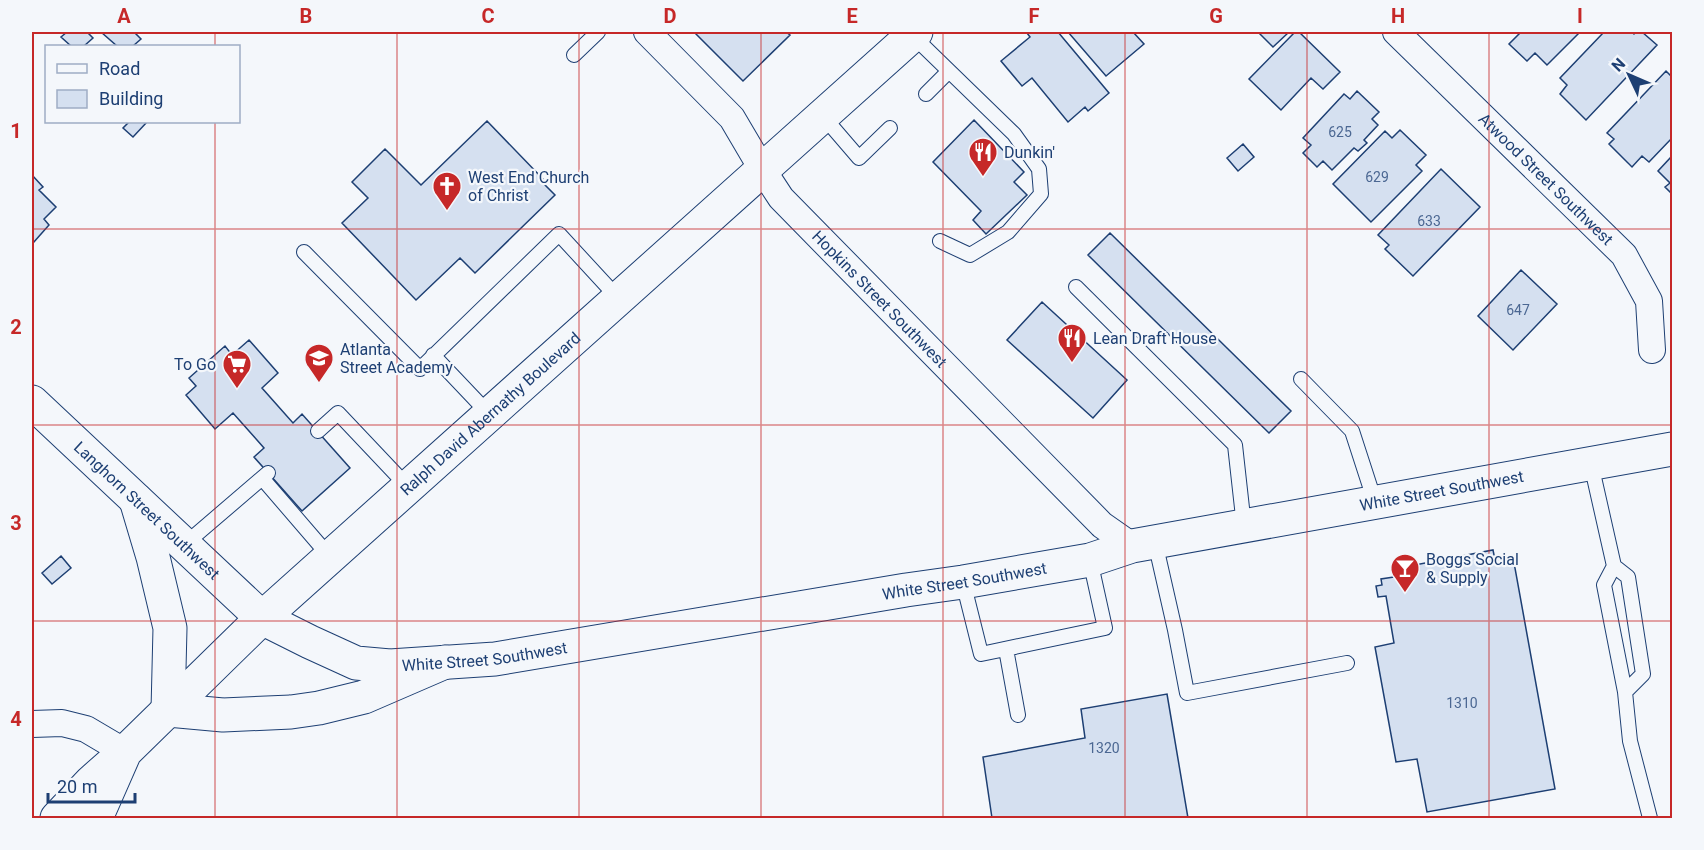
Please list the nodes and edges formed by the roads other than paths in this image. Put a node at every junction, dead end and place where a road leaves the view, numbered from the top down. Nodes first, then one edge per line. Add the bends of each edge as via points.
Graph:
1 (598, 32) edge
2 (647, 32) edge
3 (1396, 32) edge
4 (914, 33) edge
5 (574, 55) dead end
6 (949, 71) junction
7 (926, 94) dead end
8 (822, 115) junction
9 (890, 128) dead end
10 (762, 169) junction
11 (940, 241) dead end
12 (304, 252) dead end
13 (1076, 287) dead end
14 (618, 298) junction
15 (1652, 350) dead end
16 (433, 356) junction
17 (1301, 379) dead end
18 (32, 402) edge
19 (489, 414) junction
20 (318, 431) dead end
21 (1672, 449) edge
22 (1591, 464) junction
23 (408, 487) junction
24 (136, 500) junction
25 (1375, 502) junction
26 (1244, 526) junction
27 (1143, 544) junction
28 (184, 545) junction
29 (330, 557) junction
30 (1090, 560) junction
31 (1614, 566) junction
32 (963, 582) junction
33 (262, 618) junction
34 (1006, 649) junction
35 (445, 662) junction
36 (1347, 663) dead end
37 (1625, 692) junction
38 (168, 710) junction
39 (1018, 715) dead end
40 (32, 724) edge
41 (125, 752) junction
42 (57, 819) edge
43 (96, 819) edge
44 (1650, 819) edge

1 - 5 lane
2 - 10 street, Hopkins Street Southwest via 732,118
3 - 15 street, Atwood Street Southwest via 1624,255 1649,302
4 - 6 lane
4 - 8 main road, Ralph David Abernathy Boulevard
6 - 7 lane
6 - 11 lane via 1014,134 1039,169 1041,194 1008,232 970,255
8 - 9 lane via 859,158
8 - 10 main road, Ralph David Abernathy Boulevard
10 - 14 main road, Ralph David Abernathy Boulevard
10 - 27 street, Hopkins Street Southwest via 781,198 1102,525
12 - 16 lane via 420,369
13 - 26 lane via 1235,445
14 - 16 lane via 559,234
14 - 19 main road, Ralph David Abernathy Boulevard
16 - 19 lane
17 - 25 lane via 1352,431
18 - 24 main road, Langhorn Street Southwest
19 - 23 main road, Ralph David Abernathy Boulevard
20 - 23 lane via 338,413
21 - 22 main road, White Street Southwest
22 - 25 main road, White Street Southwest
22 - 31 lane
23 - 29 main road, Ralph David Abernathy Boulevard
24 - 28 main road, Langhorn Street Southwest
24 - 38 main road via 170,628
25 - 26 main road, White Street Southwest
26 - 27 main road, White Street Southwest
27 - 30 main road, White Street Southwest
27 - 36 lane via 1175,630 1187,693
28 - 29 lane via 265,476
28 - 33 main road, Langhorn Street Southwest
29 - 33 main road, Ralph David Abernathy Boulevard
30 - 32 main road, White Street Southwest
30 - 34 lane via 1105,628
31 - 37 lane via 1604,585
31 - 37 lane via 1628,577 1643,674
32 - 34 lane via 981,654
32 - 35 main road, White Street Southwest via 495,659
33 - 35 main road, White Street Southwest via 356,663 390,666
33 - 38 main road, Ralph David Abernathy Boulevard
34 - 39 lane
35 - 38 main road via 364,697 319,708 223,715
37 - 44 lane via 1630,741
38 - 41 main road, Ralph David Abernathy Boulevard
40 - 41 street via 62,723 86,729
41 - 42 main road
41 - 43 main road, Ralph David Abernathy Boulevard

